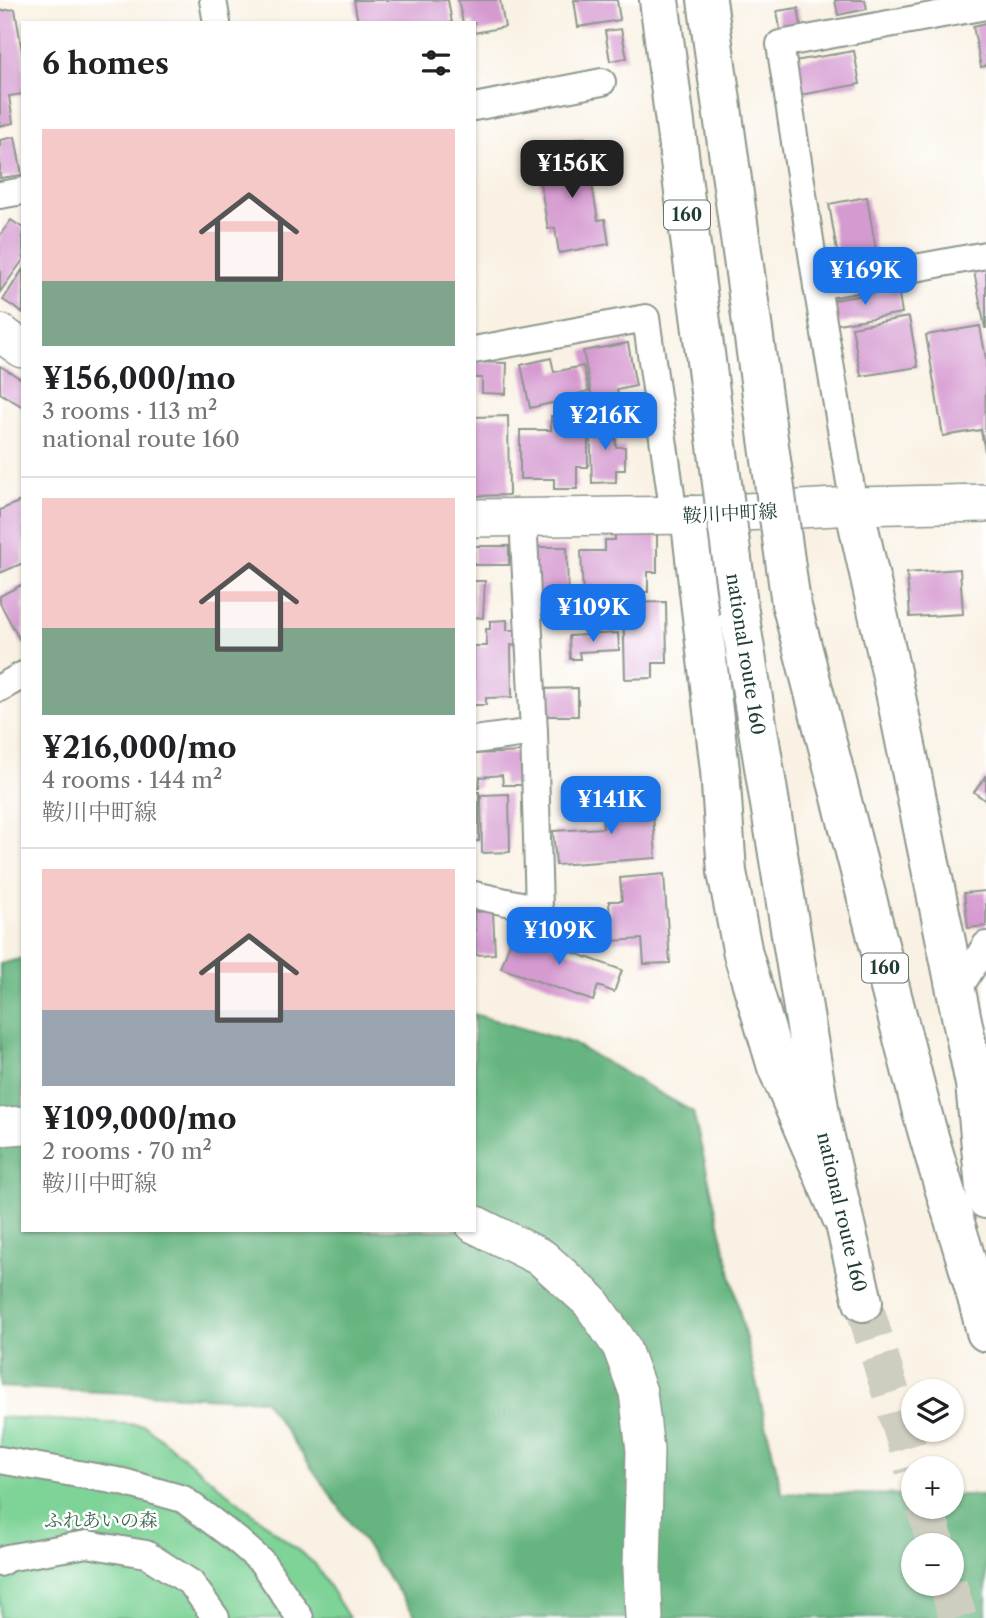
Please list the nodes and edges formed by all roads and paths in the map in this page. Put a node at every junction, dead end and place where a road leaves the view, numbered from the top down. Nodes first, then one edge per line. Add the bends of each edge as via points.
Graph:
1 (213, 0) edge
2 (659, 0) edge
3 (707, 0) edge
4 (986, 6) edge
5 (217, 21) edge
6 (602, 82) dead end
7 (476, 107) edge
8 (21, 191) edge
9 (0, 195) edge
10 (986, 255) edge
11 (817, 286) junction
12 (0, 333) edge
13 (21, 348) edge
14 (476, 350) edge
15 (986, 503) edge
16 (854, 506) junction
17 (682, 515) junction
18 (476, 518) edge
19 (523, 518) junction
20 (21, 676) edge
21 (0, 688) edge
22 (534, 732) junction
23 (476, 740) edge
24 (476, 895) edge
25 (986, 945) edge
26 (956, 993) junction
27 (21, 1125) edge
28 (0, 1127) edge
29 (986, 1200) edge
30 (842, 1218) junction
31 (476, 1225) edge
32 (970, 1266) junction
33 (863, 1302) tunnel mouth
34 (986, 1332) edge
35 (0, 1460) edge
36 (0, 1563) edge
37 (216, 1618) edge
38 (300, 1618) edge
39 (644, 1618) edge

1 - 5 street
2 - 30 highway, national route 160 / 160, bridge via 739,612 821,1119
3 - 32 highway, 160, bridge via 791,603 923,1113
4 - 11 street via 780,44
6 - 7 street
8 - 9 street
10 - 11 street
11 - 16 street
12 - 13 main road
14 - 17 street via 646,318
15 - 16 main road, 鞍川中町線
16 - 17 main road, 鞍川中町線
16 - 26 highway
17 - 19 main road, 鞍川中町線
17 - 30 highway via 720,770 727,872 743,954 777,1067
18 - 19 main road, 鞍川中町線
19 - 22 street
20 - 21 street
22 - 23 street
22 - 24 street via 538,909
25 - 26 street
26 - 29 highway via 975,1084
27 - 28 main road
29 - 32 highway
30 - 33 highway, national route 160 / 160
31 - 39 main road via 542,1258 590,1301 621,1346 638,1392 645,1450
32 - 34 highway, 160
35 - 38 street via 123,1482 183,1499 262,1562
36 - 37 street via 87,1544 146,1554 191,1583

